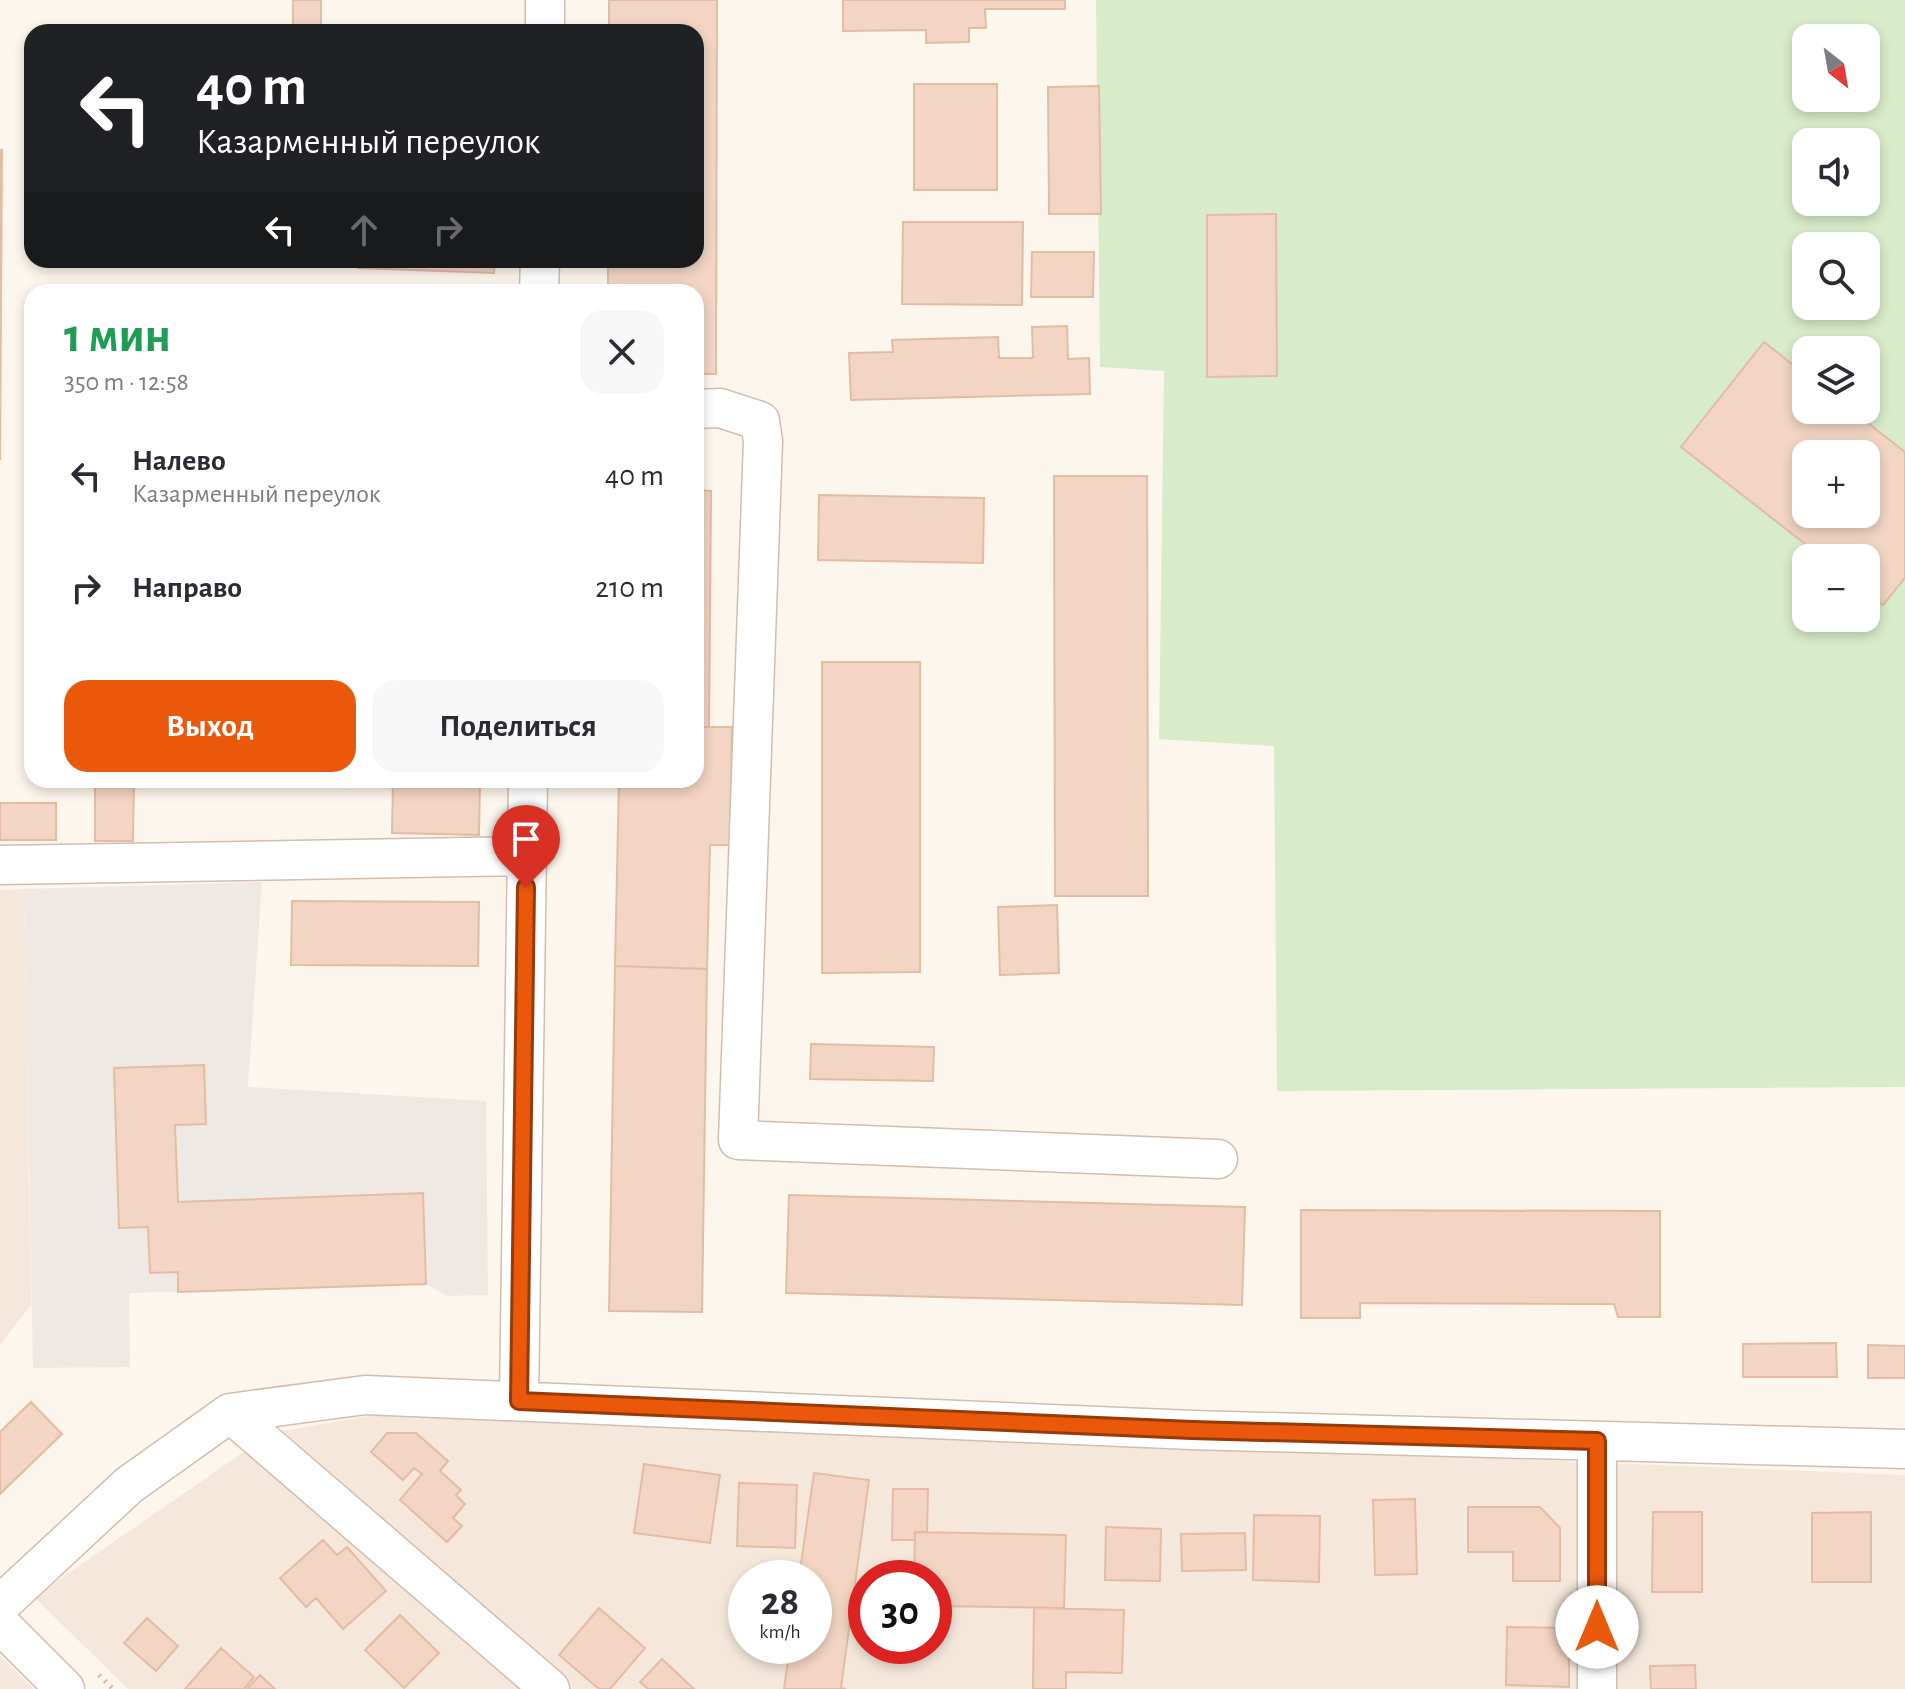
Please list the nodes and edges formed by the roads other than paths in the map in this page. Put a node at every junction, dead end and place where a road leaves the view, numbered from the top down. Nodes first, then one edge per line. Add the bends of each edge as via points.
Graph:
1 (545, 0) edge
2 (545, 24) edge
3 (704, 409) edge
4 (528, 788) edge
5 (527, 856) junction
6 (0, 865) edge
7 (1218, 1159) dead end
8 (519, 1401) junction
9 (230, 1413) junction
10 (1597, 1441) junction
11 (1905, 1449) edge
12 (0, 1605) edge
13 (0, 1624) edge
14 (65, 1689) edge
15 (550, 1689) edge
16 (1597, 1689) edge

1 - 2 street
3 - 7 street via 720,408 760,421 763,441 738,1140
4 - 5 street
5 - 6 street
5 - 8 street
8 - 9 street via 365,1395
8 - 10 street via 1192,1430
9 - 12 street via 129,1485
9 - 15 street
10 - 11 street
10 - 16 street
13 - 14 street

